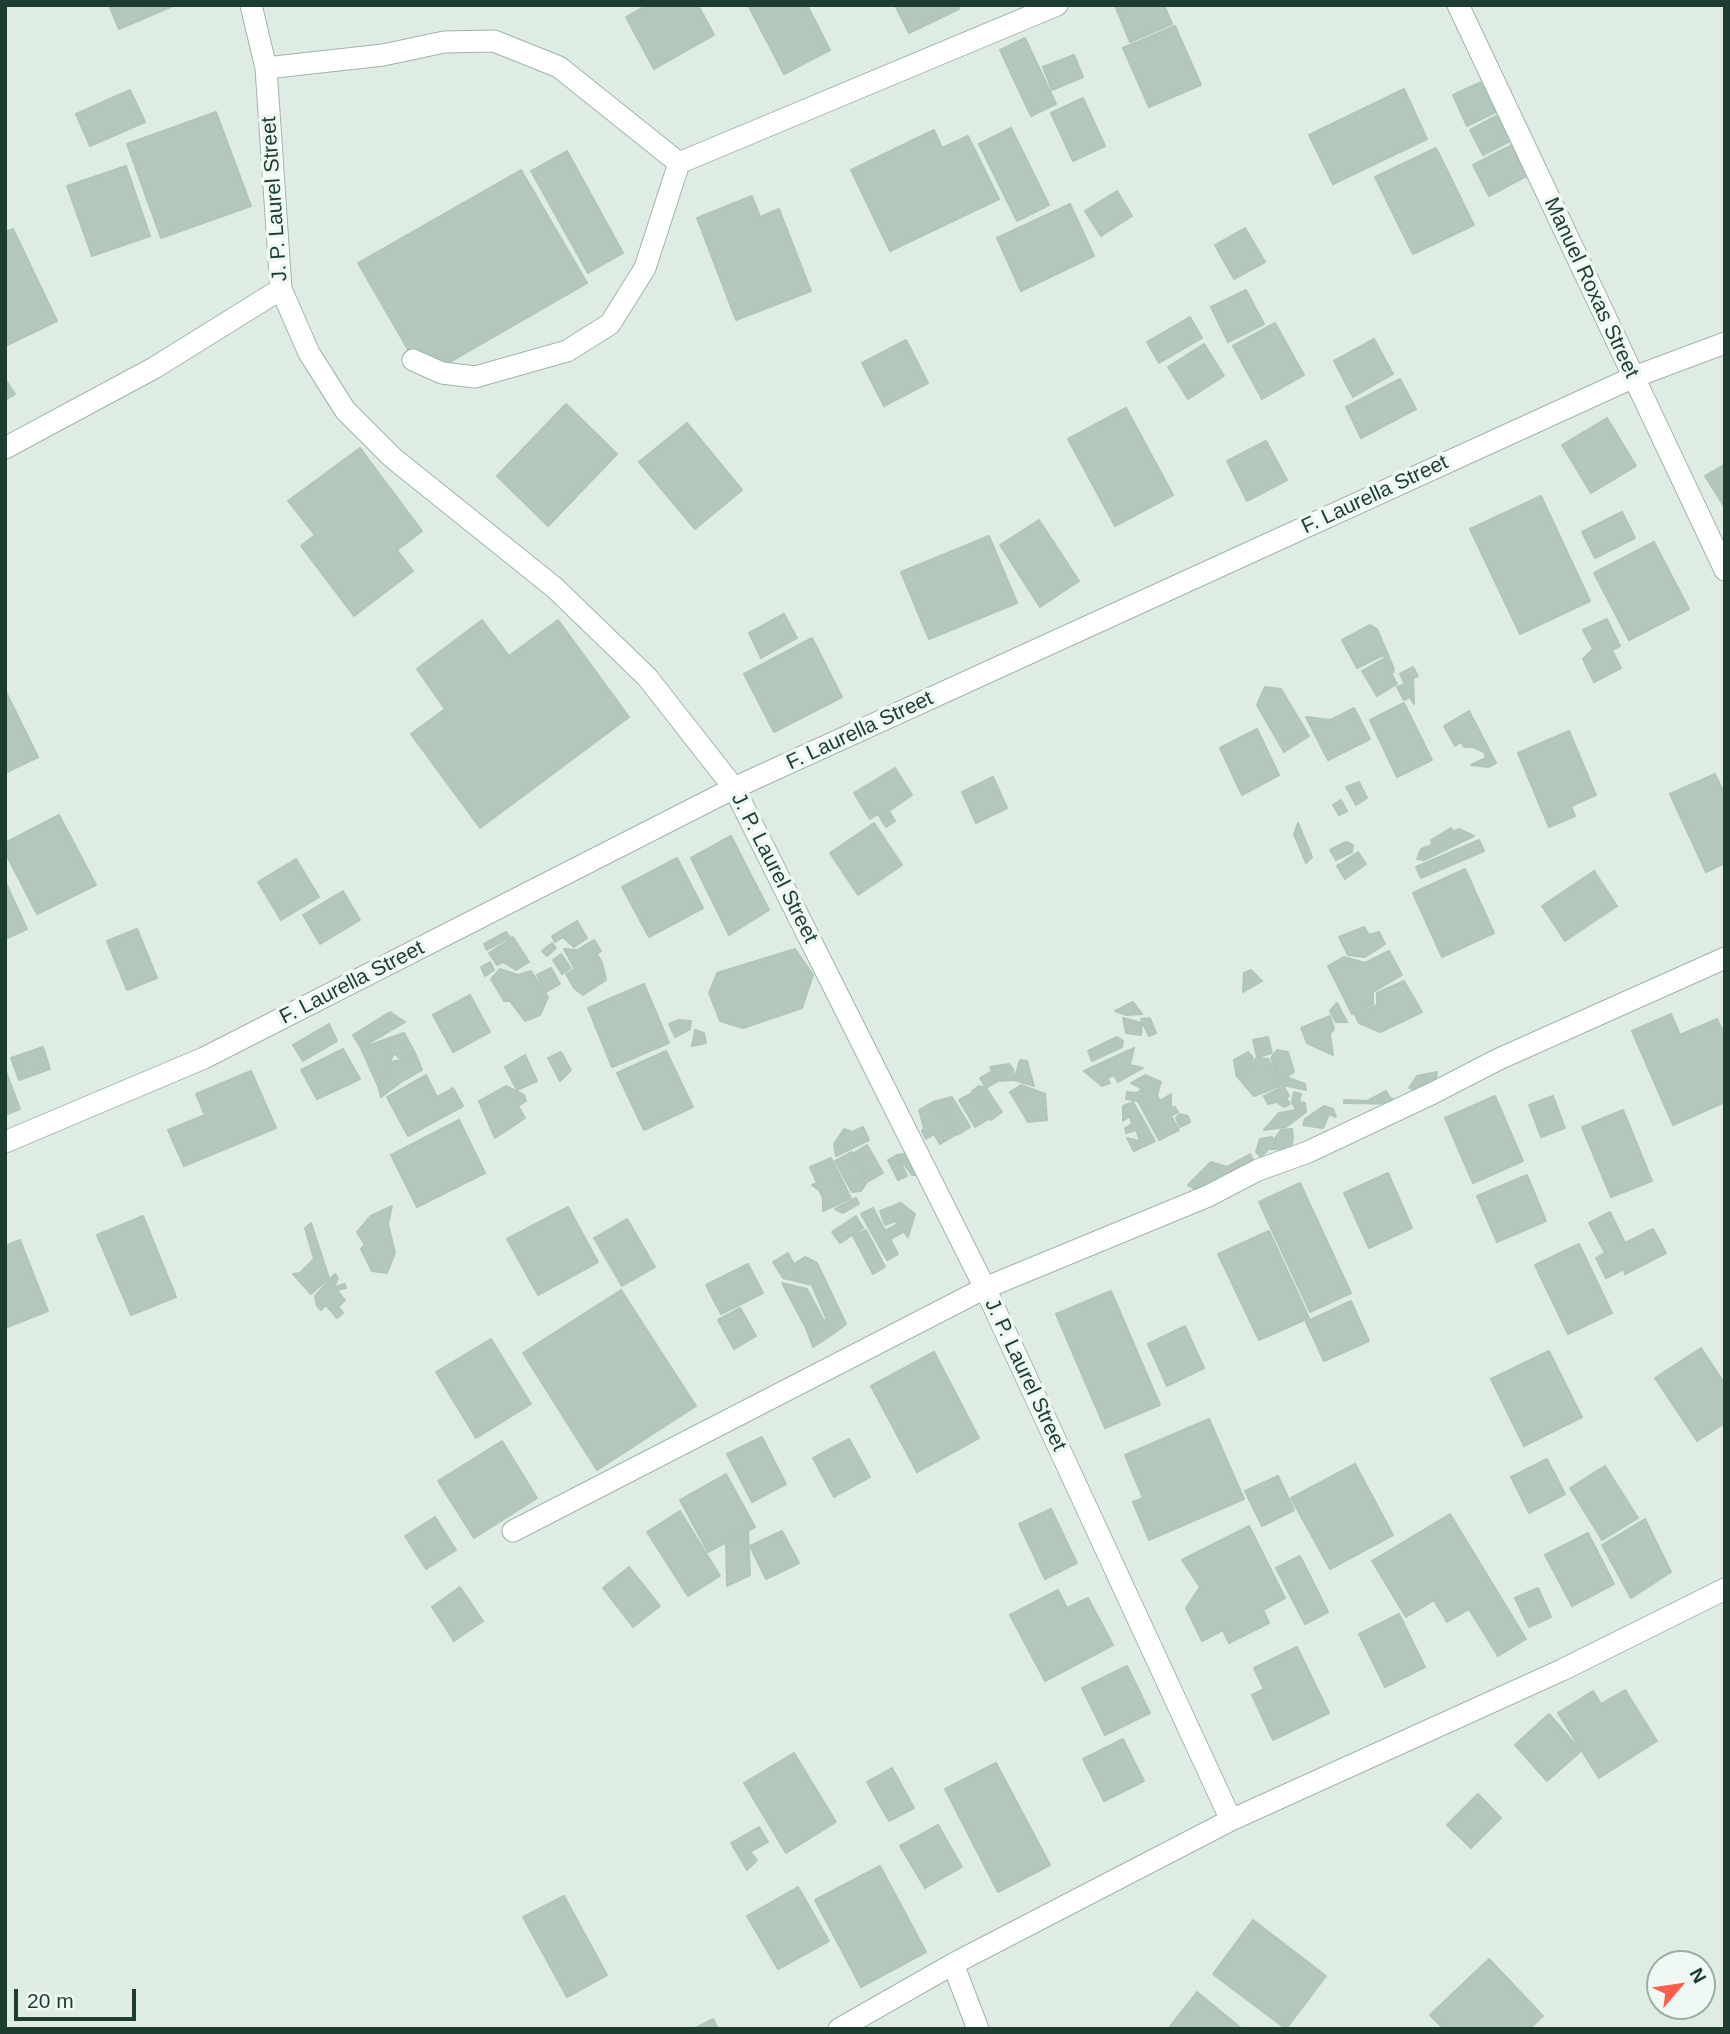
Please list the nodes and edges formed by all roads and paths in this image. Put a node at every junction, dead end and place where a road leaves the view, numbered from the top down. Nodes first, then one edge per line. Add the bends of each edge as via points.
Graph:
1 (251, 5) edge
2 (1057, 5) edge
3 (1458, 5) edge
4 (266, 68) junction
5 (679, 163) junction
6 (281, 289) junction
7 (1725, 343) edge
8 (413, 360) dead end
9 (1634, 377) junction
10 (5, 448) edge
11 (1725, 570) edge
12 (734, 788) junction
13 (1725, 958) edge
14 (5, 1142) edge
15 (985, 1287) junction
16 (513, 1531) dead end
17 (1725, 1589) edge
18 (1231, 1820) junction
19 (953, 1964) junction
20 (839, 2029) edge
21 (978, 2029) edge

1 - 4 street, J. P. Laurel Street
2 - 5 street
3 - 9 street, Manuel Roxas Street
4 - 5 street via 383,55 444,42 494,41 559,67
4 - 6 street, J. P. Laurel Street
5 - 8 street via 645,268 610,324 567,351 475,377 442,373
6 - 10 street via 154,368
6 - 12 street, J. P. Laurel Street via 309,353 345,410 393,458 555,588 647,677
7 - 9 street, F. Laurella Street
9 - 11 street, Manuel Roxas Street
9 - 12 street, F. Laurella Street
12 - 14 street, F. Laurella Street via 204,1058
12 - 15 street, J. P. Laurel Street
13 - 15 street via 1499,1059 1308,1152
15 - 16 street
15 - 18 street, J. P. Laurel Street
17 - 18 street via 1562,1670
18 - 19 street
19 - 20 street
19 - 21 street

